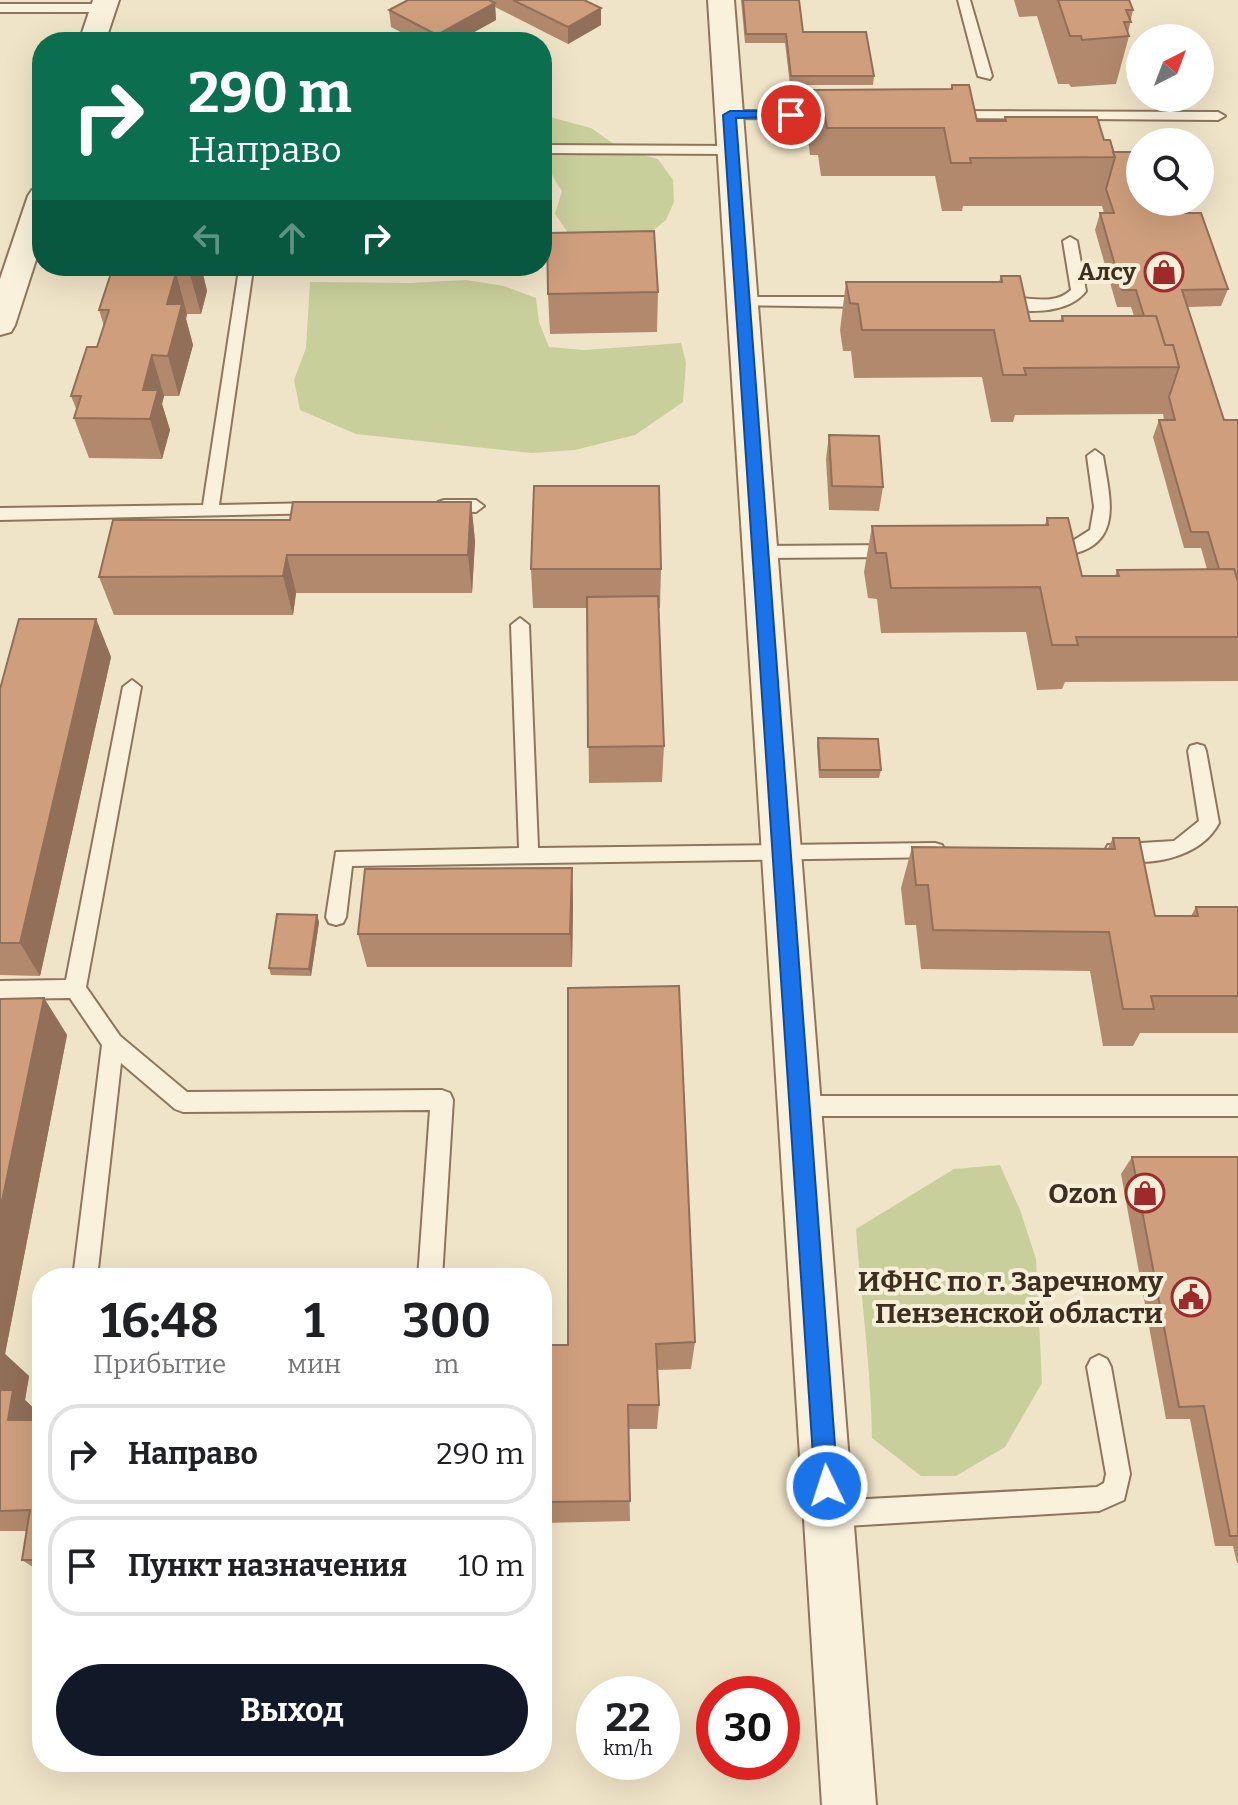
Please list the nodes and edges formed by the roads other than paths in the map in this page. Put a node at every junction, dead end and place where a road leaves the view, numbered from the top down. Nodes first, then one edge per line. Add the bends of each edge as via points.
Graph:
1 (721, 0) edge
2 (964, 0) edge
3 (104, 4) edge
4 (0, 8) edge
5 (95, 32) edge
6 (985, 76) dead end
7 (856, 115) edge
8 (935, 115) edge
9 (1218, 116) dead end
10 (731, 132) junction
11 (552, 148) edge
12 (32, 222) edge
13 (1070, 241) dead end
14 (245, 276) dead end
15 (6, 291) edge
16 (742, 302) junction
17 (880, 302) edge
18 (987, 303) edge
19 (0, 325) edge
20 (1095, 456) dead end
21 (476, 506) dead end
22 (429, 507) edge
23 (335, 508) edge
24 (210, 511) junction
25 (0, 514) edge
26 (1039, 550) edge
27 (915, 551) edge
28 (759, 552) junction
29 (520, 625) dead end
30 (132, 687) dead end
31 (1197, 751) dead end
32 (783, 850) junction
33 (955, 851) edge
34 (1096, 851) edge
35 (529, 856) junction
36 (336, 917) dead end
37 (75, 989) junction
38 (0, 990) edge
39 (113, 1043) junction
40 (800, 1106) junction
41 (1238, 1106) edge
42 (86, 1268) edge
43 (431, 1268) edge
44 (1099, 1367) dead end
45 (829, 1514) junction
46 (849, 1805) edge

1 - 10 street
2 - 6 lane
3 - 4 lane
3 - 5 street
7 - 10 lane
8 - 9 lane
10 - 11 lane
10 - 16 street
12 - 15 street
13 - 18 lane via 1079,291 1074,299
14 - 24 lane
15 - 19 street
16 - 17 lane
16 - 28 street
20 - 26 lane via 1103,522 1094,539 1071,550
21 - 22 lane
23 - 24 lane
24 - 25 lane
27 - 28 lane
28 - 32 street
29 - 35 lane
30 - 37 lane
31 - 34 lane via 1209,823 1196,840 1175,851
32 - 33 lane
32 - 35 lane
32 - 40 street
35 - 36 lane via 343,858
37 - 38 lane
37 - 39 lane
39 - 42 lane
39 - 43 lane via 183,1102 442,1100
40 - 41 lane
40 - 45 street
44 - 45 lane via 1118,1474 1115,1491 1099,1499
45 - 46 street

